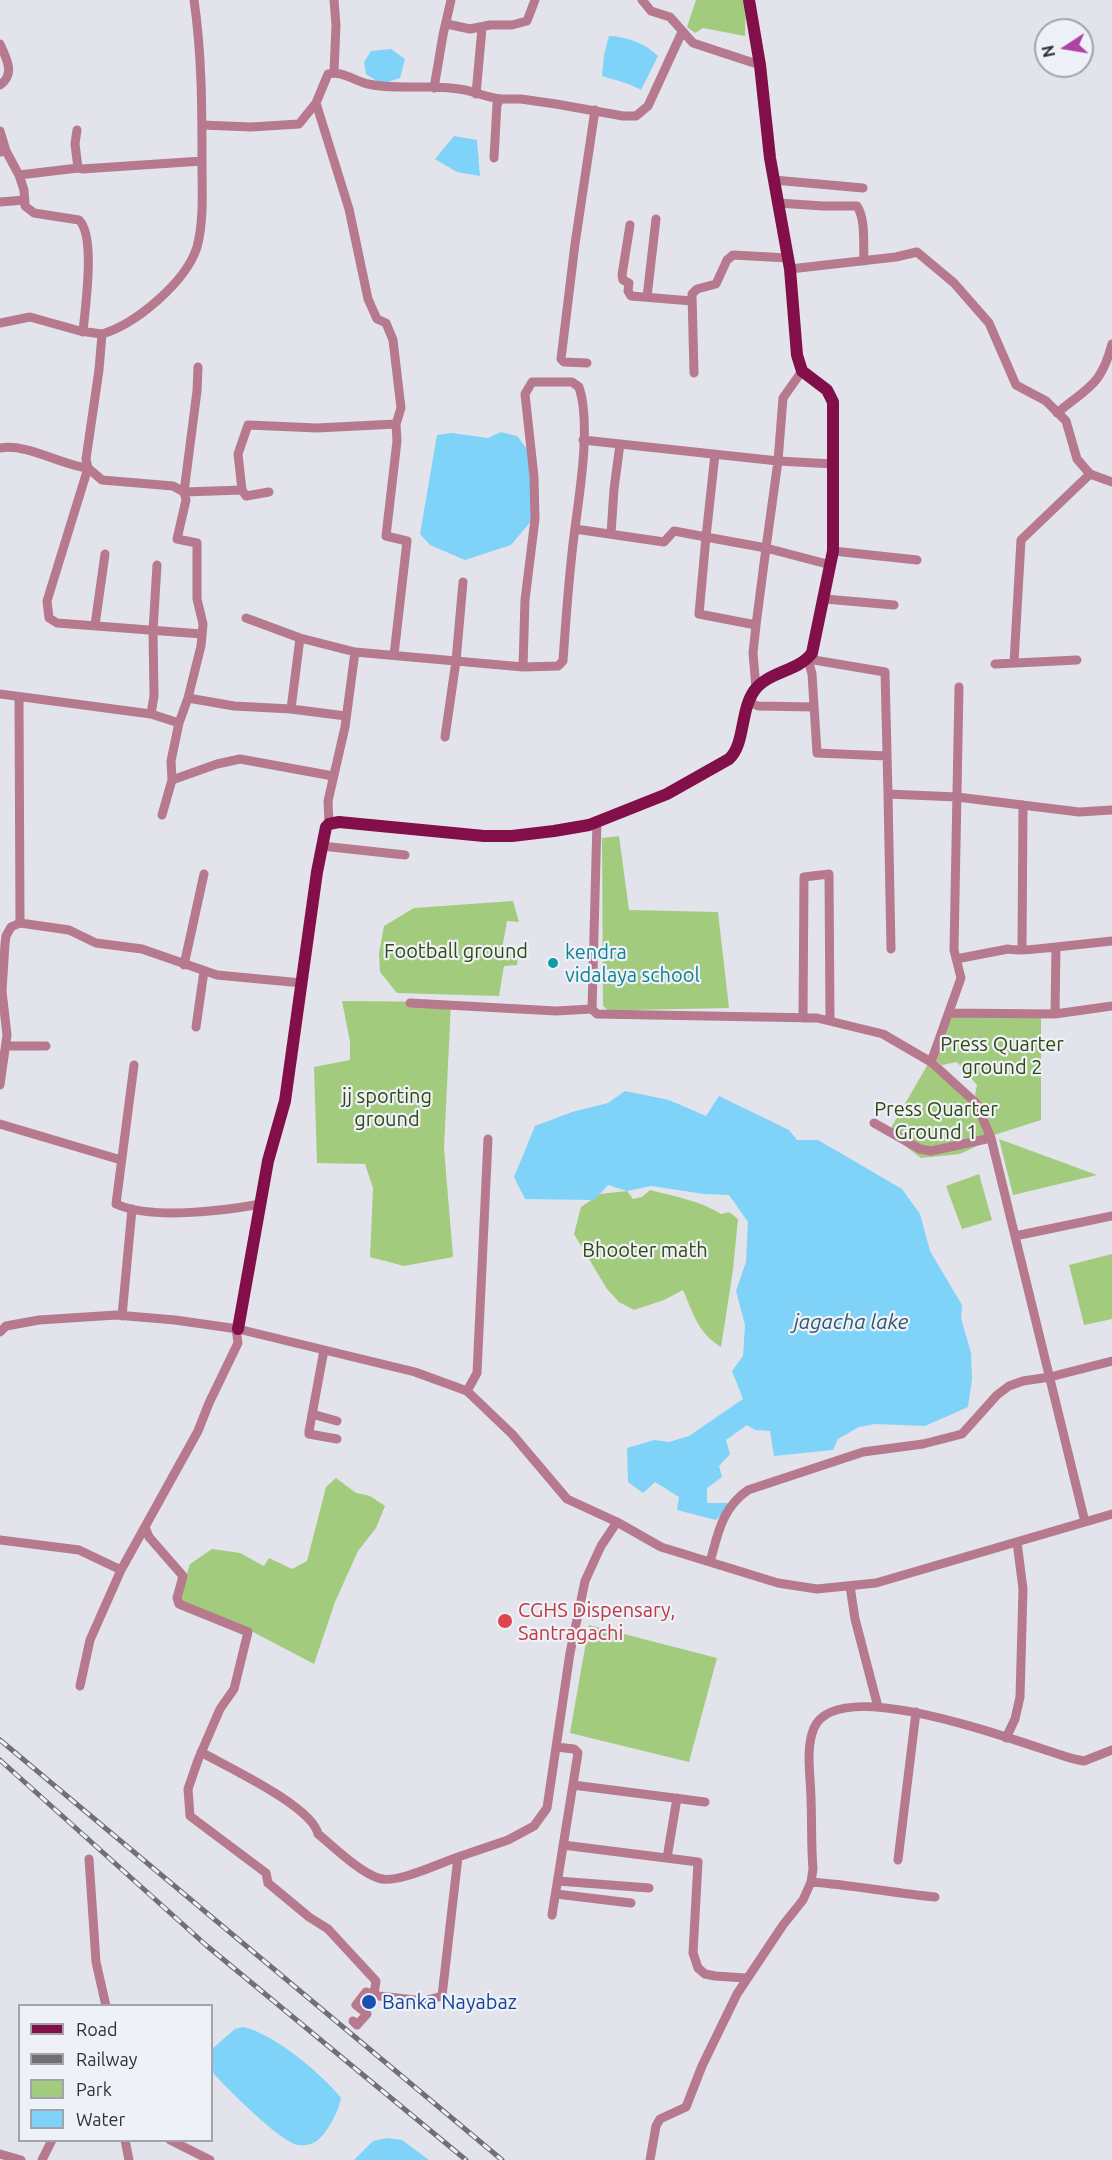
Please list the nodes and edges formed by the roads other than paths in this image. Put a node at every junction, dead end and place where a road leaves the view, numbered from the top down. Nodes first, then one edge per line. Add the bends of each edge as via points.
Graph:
1 (194, 0) edge
2 (334, 0) edge
3 (451, 0) edge
4 (535, 0) edge
5 (642, 0) edge
6 (749, 0) edge
7 (447, 24) junction
8 (482, 28) junction
9 (682, 32) junction
10 (0, 44) edge
11 (760, 65) junction
12 (334, 72) junction
13 (0, 85) edge
14 (434, 88) junction
15 (476, 94) junction
16 (501, 99) junction
17 (316, 103) junction
18 (595, 110) junction
19 (202, 125) junction
20 (77, 130) dead end
21 (0, 131) edge
22 (3, 152) edge
23 (494, 158) dead end
24 (202, 161) junction
25 (78, 168) junction
26 (19, 175) junction
27 (774, 180) junction
28 (863, 188) dead end
29 (25, 200) junction
30 (0, 202) edge
31 (778, 203) junction
32 (656, 219) dead end
33 (630, 225) dead end
34 (864, 261) junction
35 (789, 264) junction
36 (647, 297) junction
37 (692, 301) junction
38 (0, 323) edge
39 (83, 332) junction
40 (102, 334) junction
41 (1112, 344) edge
42 (587, 363) dead end
43 (198, 368) dead end
44 (802, 371) junction
45 (694, 373) dead end
46 (1058, 413) junction
47 (396, 424) junction
48 (583, 440) junction
49 (620, 444) junction
50 (0, 448) edge
51 (715, 454) junction
52 (778, 461) junction
53 (834, 464) junction
54 (88, 468) junction
55 (1090, 474) junction
56 (1112, 482) edge
57 (242, 490) junction
58 (184, 492) junction
59 (269, 492) dead end
60 (575, 529) junction
61 (611, 534) junction
62 (706, 537) junction
63 (766, 548) junction
64 (833, 551) junction
65 (105, 554) dead end
66 (917, 560) dead end
67 (157, 565) dead end
68 (831, 565) junction
69 (463, 582) dead end
70 (825, 599) junction
71 (894, 605) dead end
72 (246, 618) dead end
73 (95, 625) junction
74 (756, 625) junction
75 (153, 631) junction
76 (202, 634) junction
77 (300, 638) junction
78 (356, 652) junction
79 (394, 655) junction
80 (808, 659) junction
81 (1077, 660) dead end
82 (456, 661) junction
83 (1014, 663) junction
84 (995, 664) dead end
85 (524, 667) junction
86 (959, 687) dead end
87 (756, 688) junction
88 (0, 694) edge
89 (19, 698) junction
90 (188, 698) junction
91 (748, 702) junction
92 (814, 707) junction
93 (291, 709) junction
94 (151, 714) junction
95 (346, 716) junction
96 (179, 723) junction
97 (445, 737) dead end
98 (887, 756) junction
99 (333, 776) junction
100 (172, 780) junction
101 (888, 794) junction
102 (957, 797) junction
103 (1023, 805) junction
104 (1112, 810) edge
105 (162, 815) dead end
106 (597, 821) junction
107 (329, 824) junction
108 (322, 846) junction
109 (405, 855) dead end
110 (204, 874) dead end
111 (20, 923) junction
112 (3, 937) edge
113 (1112, 941) edge
114 (1056, 947) junction
115 (1022, 948) junction
116 (891, 950) dead end
117 (957, 959) junction
118 (184, 965) junction
119 (204, 971) junction
120 (302, 983) junction
121 (410, 1003) dead end
122 (1112, 1006) edge
123 (592, 1009) junction
124 (949, 1013) junction
125 (1056, 1014) junction
126 (803, 1018) junction
127 (830, 1021) junction
128 (196, 1027) dead end
129 (6, 1046) junction
130 (46, 1047) dead end
131 (931, 1062) junction
132 (134, 1065) dead end
133 (0, 1085) edge
134 (874, 1123) dead end
135 (0, 1124) edge
136 (488, 1138) dead end
137 (991, 1138) junction
138 (121, 1160) junction
139 (261, 1204) junction
140 (132, 1209) junction
141 (1112, 1216) edge
142 (1015, 1236) junction
143 (122, 1316) junction
144 (2, 1327) edge
145 (237, 1328) junction
146 (324, 1350) junction
147 (1112, 1361) edge
148 (1050, 1377) junction
149 (467, 1391) junction
150 (312, 1414) junction
151 (337, 1421) dead end
152 (337, 1439) dead end
153 (1112, 1514) edge
154 (617, 1522) junction
155 (1085, 1522) junction
156 (144, 1527) junction
157 (0, 1540) edge
158 (1017, 1542) junction
159 (710, 1562) junction
160 (121, 1570) junction
161 (850, 1586) junction
162 (80, 1686) dead end
163 (878, 1707) junction
164 (916, 1712) junction
165 (1006, 1738) junction
166 (556, 1747) junction
167 (1112, 1750) edge
168 (201, 1752) junction
169 (573, 1785) junction
170 (677, 1798) junction
171 (705, 1802) dead end
172 (563, 1845) junction
173 (458, 1857) junction
174 (667, 1858) junction
175 (89, 1859) dead end
176 (898, 1860) dead end
177 (558, 1881) junction
178 (811, 1882) junction
179 (649, 1888) dead end
180 (556, 1894) junction
181 (935, 1897) dead end
182 (632, 1903) dead end
183 (552, 1915) dead end
184 (747, 1978) junction
185 (374, 1994) junction
186 (106, 2004) edge
187 (353, 2021) dead end
188 (51, 2142) edge
189 (125, 2142) edge
190 (175, 2142) edge
191 (0, 2154) edge
192 (21, 2160) edge
193 (42, 2160) edge
194 (129, 2160) edge
195 (210, 2160) edge
196 (650, 2160) edge

1 - 19 street
2 - 12 street
3 - 7 street
4 - 8 street via 527,21
5 - 9 street via 651,10 670,17
6 - 11 main road
7 - 8 street
7 - 14 street
8 - 15 street
9 - 11 street via 693,43
9 - 18 street via 648,106 636,116
10 - 13 street via 9,70 8,78
11 - 27 main road
12 - 14 street via 384,87
12 - 17 street via 328,74
14 - 15 street
15 - 16 street
16 - 18 street
16 - 23 street via 497,104
17 - 19 street via 299,124
17 - 47 street via 349,209 368,299 393,340 401,408
18 - 42 street via 561,359
19 - 24 street
20 - 25 street
21 - 22 street
22 - 26 street
24 - 25 street
24 - 40 street via 197,248 184,272 151,308 116,330
25 - 26 street
26 - 29 street
27 - 28 street
27 - 31 main road
29 - 30 street
29 - 39 street via 34,213 80,220 87,230
31 - 34 street via 857,206 861,212
31 - 35 main road
32 - 36 street
33 - 36 street via 623,280 629,284 631,296
34 - 35 street
34 - 46 street via 917,252 954,283 989,323 1016,385 1046,401
35 - 37 street via 733,255 716,284 697,289
35 - 44 main road via 794,336
36 - 37 street
37 - 45 street
38 - 39 street via 30,317
39 - 40 street
40 - 54 street
41 - 46 street via 1106,366 1095,383
43 - 58 street
44 - 52 street via 783,398
44 - 53 main road via 830,395
46 - 55 street via 1066,421 1077,459
47 - 57 street via 317,428 248,424 238,454
47 - 79 street via 386,536 407,541
48 - 49 street
48 - 60 street
48 - 85 street via 584,402 579,387 572,382 532,382 525,394 535,519 525,600
49 - 51 street
49 - 61 street
50 - 54 street via 43,454
51 - 52 street
51 - 62 street
52 - 53 street
52 - 63 street
53 - 64 main road
54 - 58 street via 102,480 173,486
54 - 73 street via 47,601 50,618 57,623
55 - 56 street
55 - 83 street via 1021,540
57 - 58 street
57 - 59 street via 246,496
58 - 76 street via 186,500 177,539 197,543 197,599
60 - 61 street
60 - 85 street via 563,661 558,666
61 - 62 street via 664,542 674,531
62 - 63 street
62 - 74 street via 699,614
63 - 68 street
63 - 74 street
64 - 66 street
64 - 68 main road
65 - 73 street
67 - 75 street
68 - 70 main road
69 - 82 street
70 - 71 street
70 - 80 main road
72 - 77 street
73 - 75 street
74 - 87 street
75 - 76 street
75 - 94 street
76 - 90 street
77 - 78 street
77 - 93 street
78 - 79 street
78 - 95 street
79 - 82 street
80 - 87 main road
80 - 92 street
80 - 98 street via 885,672
81 - 83 street
82 - 85 street
82 - 97 street
83 - 84 street
86 - 102 street
87 - 91 main road
88 - 89 street
89 - 94 street
89 - 111 street
90 - 93 street via 234,706
90 - 96 street
91 - 92 street via 758,706
91 - 106 main road via 735,754 667,794
92 - 98 street via 817,753
93 - 95 street
94 - 96 street
95 - 99 street
96 - 100 street via 171,761
98 - 101 street
99 - 100 street via 240,759
99 - 107 street
100 - 105 street
101 - 102 street
101 - 116 street
102 - 103 street
102 - 117 street
103 - 104 street via 1079,812
103 - 115 street
106 - 107 main road via 512,836
106 - 123 street
107 - 108 main road
108 - 109 street
108 - 120 main road
110 - 118 street
111 - 112 street
111 - 118 street via 69,930 96,944 142,949
112 - 129 street
113 - 114 street
114 - 115 street
114 - 125 street
115 - 117 street
117 - 124 street via 961,978
118 - 119 street
119 - 120 street
119 - 128 street
120 - 139 main road via 285,1101
121 - 123 street via 556,1011
122 - 125 street
123 - 126 street via 597,1014
124 - 125 street
124 - 131 street
126 - 127 street
126 - 127 street via 804,877 829,874
127 - 131 street via 883,1034
129 - 130 street
129 - 133 street
131 - 137 street via 976,1103
132 - 138 street
134 - 137 street via 920,1149 931,1151
135 - 138 street
136 - 149 street via 477,1373
137 - 142 street
138 - 140 street via 116,1204
139 - 140 street via 226,1210
139 - 145 main road
140 - 143 street
141 - 142 street
142 - 148 street
143 - 144 street via 39,1320
143 - 145 street
145 - 146 street
145 - 156 street via 238,1343 198,1431
146 - 149 street via 415,1372
146 - 150 street
147 - 148 street
148 - 155 street
148 - 159 street via 1009,1386 962,1434 863,1452 748,1490 734,1500 719,1527
149 - 154 street via 512,1434 567,1499
150 - 151 street
150 - 152 street via 309,1434
153 - 155 street
154 - 159 street via 661,1547
154 - 166 street via 585,1581
155 - 158 street
156 - 160 street
156 - 168 street via 183,1576 179,1604 248,1632 234,1689 220,1709
157 - 160 street via 79,1550
158 - 161 street via 876,1583
158 - 165 street via 1023,1589 1020,1698 1016,1719
159 - 161 street via 778,1583 818,1589
160 - 162 street via 90,1640
161 - 163 street
163 - 164 street
163 - 178 street via 830,1712 814,1727 809,1760
164 - 165 street
164 - 176 street
165 - 167 street via 1084,1761
166 - 169 street via 578,1753
166 - 173 street via 547,1808 534,1826 508,1840
168 - 173 street via 289,1802 309,1819 318,1834 379,1879 393,1879
168 - 185 street via 188,1789 190,1816 258,1866 266,1873 268,1883 328,1929 376,1981
169 - 170 street
169 - 172 street
170 - 171 street
170 - 174 street
172 - 174 street
172 - 177 street
173 - 185 street via 442,1995 424,2001
174 - 184 street via 698,1862 693,1953 698,1968 705,1974
175 - 186 street via 96,1962
177 - 179 street
177 - 180 street
178 - 181 street
178 - 184 street via 803,1900
180 - 182 street
180 - 183 street
184 - 196 street via 702,2066 686,2108 660,2119 656,2126
185 - 187 street via 366,1992 356,2004 367,2014 357,2025
188 - 193 street
189 - 194 street
190 - 195 street
191 - 192 street

